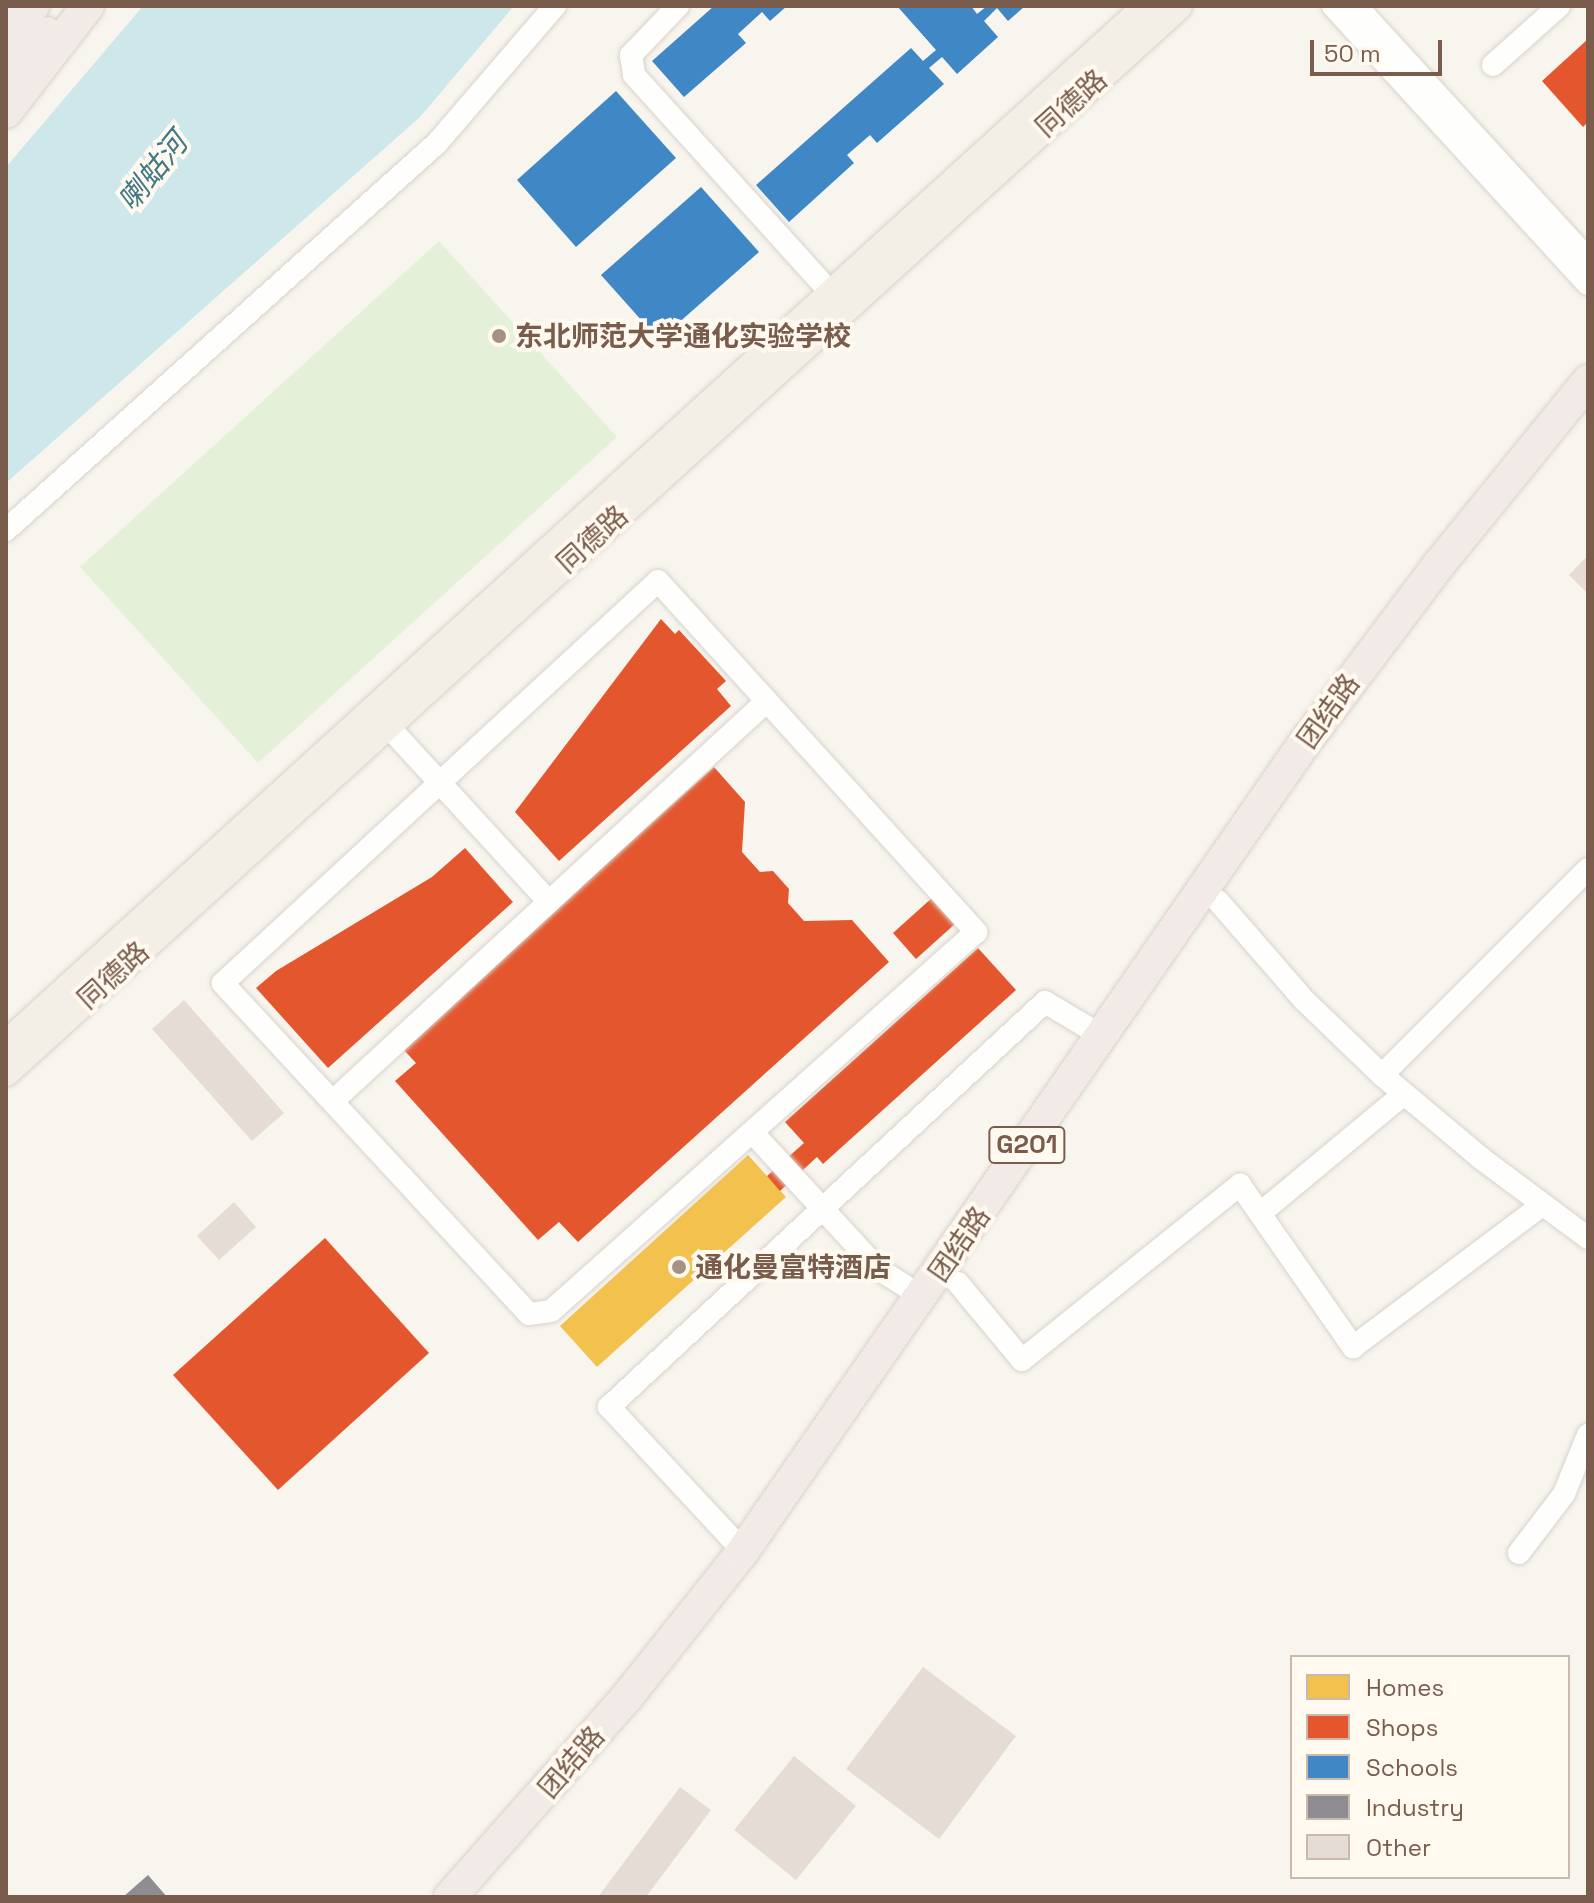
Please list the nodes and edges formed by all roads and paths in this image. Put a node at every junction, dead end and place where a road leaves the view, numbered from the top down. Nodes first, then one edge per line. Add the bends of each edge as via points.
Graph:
1 (33, 6) edge
2 (74, 6) edge
3 (88, 6) edge
4 (555, 6) edge
5 (678, 6) edge
6 (1148, 6) edge
7 (1178, 6) edge
8 (1333, 6) edge
9 (1356, 6) edge
10 (1559, 6) edge
11 (6, 34) edge
12 (1493, 65) dead end
13 (6, 73) edge
14 (6, 112) edge
15 (1588, 259) edge
16 (1588, 284) edge
17 (832, 294) junction
18 (1588, 381) edge
19 (1588, 414) edge
20 (6, 530) edge
21 (767, 701) junction
22 (387, 725) junction
23 (440, 783) junction
24 (1588, 869) edge
25 (1218, 901) junction
26 (549, 902) junction
27 (1102, 1036) junction
28 (6, 1045) edge
29 (6, 1072) edge
30 (1382, 1075) junction
31 (1404, 1094) junction
32 (333, 1101) junction
33 (752, 1132) junction
34 (1542, 1205) junction
35 (822, 1209) junction
36 (1263, 1211) junction
37 (1588, 1238) edge
38 (958, 1283) junction
39 (923, 1297) junction
40 (1586, 1448) edge
41 (743, 1551) junction
42 (1519, 1553) dead end
43 (450, 1897) edge
44 (479, 1897) edge

1 - 11 highway
2 - 13 highway
3 - 14 highway
4 - 20 street via 437,143
5 - 17 street via 631,55 634,75
6 - 17 main road, 同德路
7 - 22 main road, 同德路
8 - 16 street
9 - 15 street
10 - 12 street
17 - 28 main road, 同德路
18 - 27 highway, 团结路 / G201 via 1437,567 1303,745
19 - 25 highway, 团结路 / G201 via 1386,668
21 - 23 street via 658,581
21 - 26 street
21 - 33 street via 976,932
22 - 23 street
22 - 29 main road, 同德路
23 - 26 street
23 - 32 street via 223,983
24 - 30 street
25 - 30 street via 1304,1000
25 - 38 highway, 团结路 / G201
26 - 32 street
27 - 35 street via 1045,1002
27 - 39 highway, 团结路 / G201
30 - 31 street
31 - 34 street
31 - 36 street
32 - 33 street via 529,1314 551,1311
33 - 35 street
34 - 36 street via 1353,1347
34 - 37 street
35 - 39 street via 878,1269
35 - 41 street via 609,1407
36 - 38 street via 1240,1185 1022,1360
38 - 44 highway, 团结路 / G201 via 819,1483 710,1627
39 - 41 highway, 团结路 / G201
40 - 42 street via 1564,1494
41 - 43 highway, 团结路 / G201 via 627,1697

